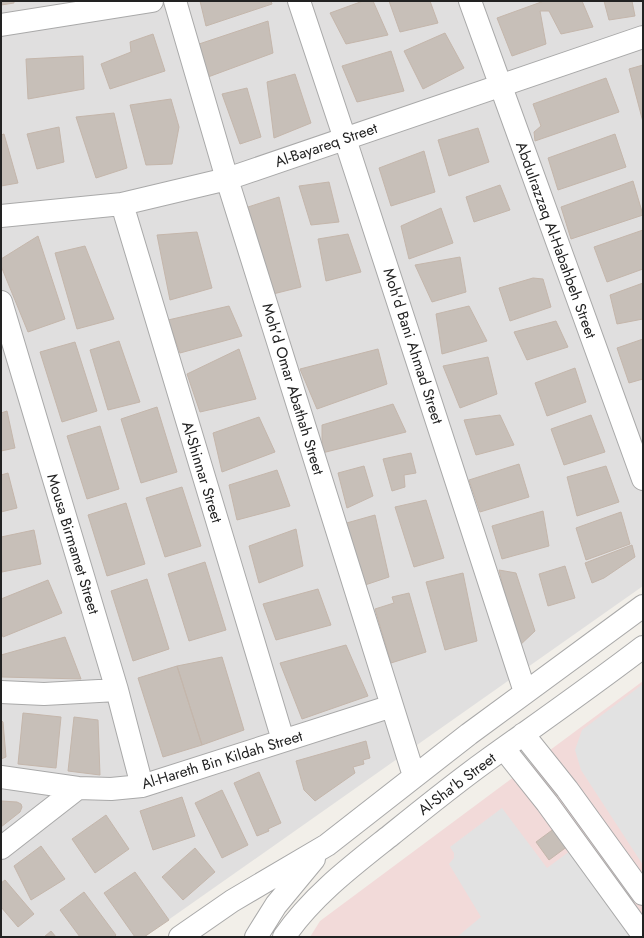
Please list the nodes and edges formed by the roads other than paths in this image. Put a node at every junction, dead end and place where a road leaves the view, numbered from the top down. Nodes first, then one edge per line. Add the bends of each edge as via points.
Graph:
1 (152, 1) edge
2 (174, 1) edge
3 (299, 1) edge
4 (470, 1) edge
5 (1, 24) edge
6 (643, 37) edge
7 (500, 85) junction
8 (345, 139) junction
9 (227, 179) junction
10 (122, 204) junction
11 (1, 216) edge
12 (1, 302) edge
13 (643, 480) edge
14 (643, 606) edge
15 (589, 646) junction
16 (643, 647) edge
17 (607, 674) junction
18 (117, 690) junction
19 (1, 692) edge
20 (525, 692) junction
21 (392, 706) junction
22 (523, 734) junction
23 (283, 740) junction
24 (504, 749) junction
25 (1, 776) edge
26 (414, 776) junction
27 (142, 786) junction
28 (78, 788) junction
29 (567, 788) junction
30 (548, 802) junction
31 (327, 845) junction
32 (1, 848) edge
33 (643, 894) edge
34 (643, 935) edge
35 (180, 937) edge
36 (256, 937) edge
37 (284, 937) edge

1 - 5 street
2 - 9 street, Moh'd Omar Abathah Street
3 - 8 street, Moh'd Bani Ahmad Street
4 - 7 street, Abdulrazzaq Al-Habahbeh Street
6 - 7 street, Al-Bayareq Street
7 - 8 street, Al-Bayareq Street
7 - 13 street, Abdulrazzaq Al-Habahbeh Street
8 - 9 street, Al-Bayareq Street
8 - 20 street, Moh'd Bani Ahmad Street
9 - 10 street, Al-Bayareq Street
9 - 21 street, Moh'd Omar Abathah Street
10 - 11 street, Al-Bayareq Street
10 - 23 street, Al-Shinnar Street
12 - 18 street, Mousa Birmamet Street
14 - 15 street, Al-Sha'b Street
15 - 17 street via 584,657 587,668 596,675
15 - 20 street, Al-Sha'b Street
16 - 17 street, Al-Sha'b Street
17 - 22 street, Al-Sha'b Street
18 - 19 street via 44,694
18 - 27 street, Mousa Birmamet Street
20 - 26 street, Al-Sha'b Street
21 - 23 street, Al-Hareth Bin Kildah Street
21 - 26 street, Moh'd Omar Abathah Street
22 - 24 street, Al-Sha'b Street
22 - 29 street
23 - 27 street, Al-Hareth Bin Kildah Street
24 - 30 street
24 - 37 street, Al-Sha'b Street via 426,807 314,899
25 - 28 street, Al-Hareth Bin Kildah Street
26 - 31 street, Al-Sha'b Street
27 - 28 street, Al-Hareth Bin Kildah Street via 111,789
28 - 32 street
29 - 30 street
29 - 33 street
30 - 34 street
31 - 35 street, Al-Sha'b Street via 232,901
31 - 36 street, Al-Sha'b Street via 276,905

